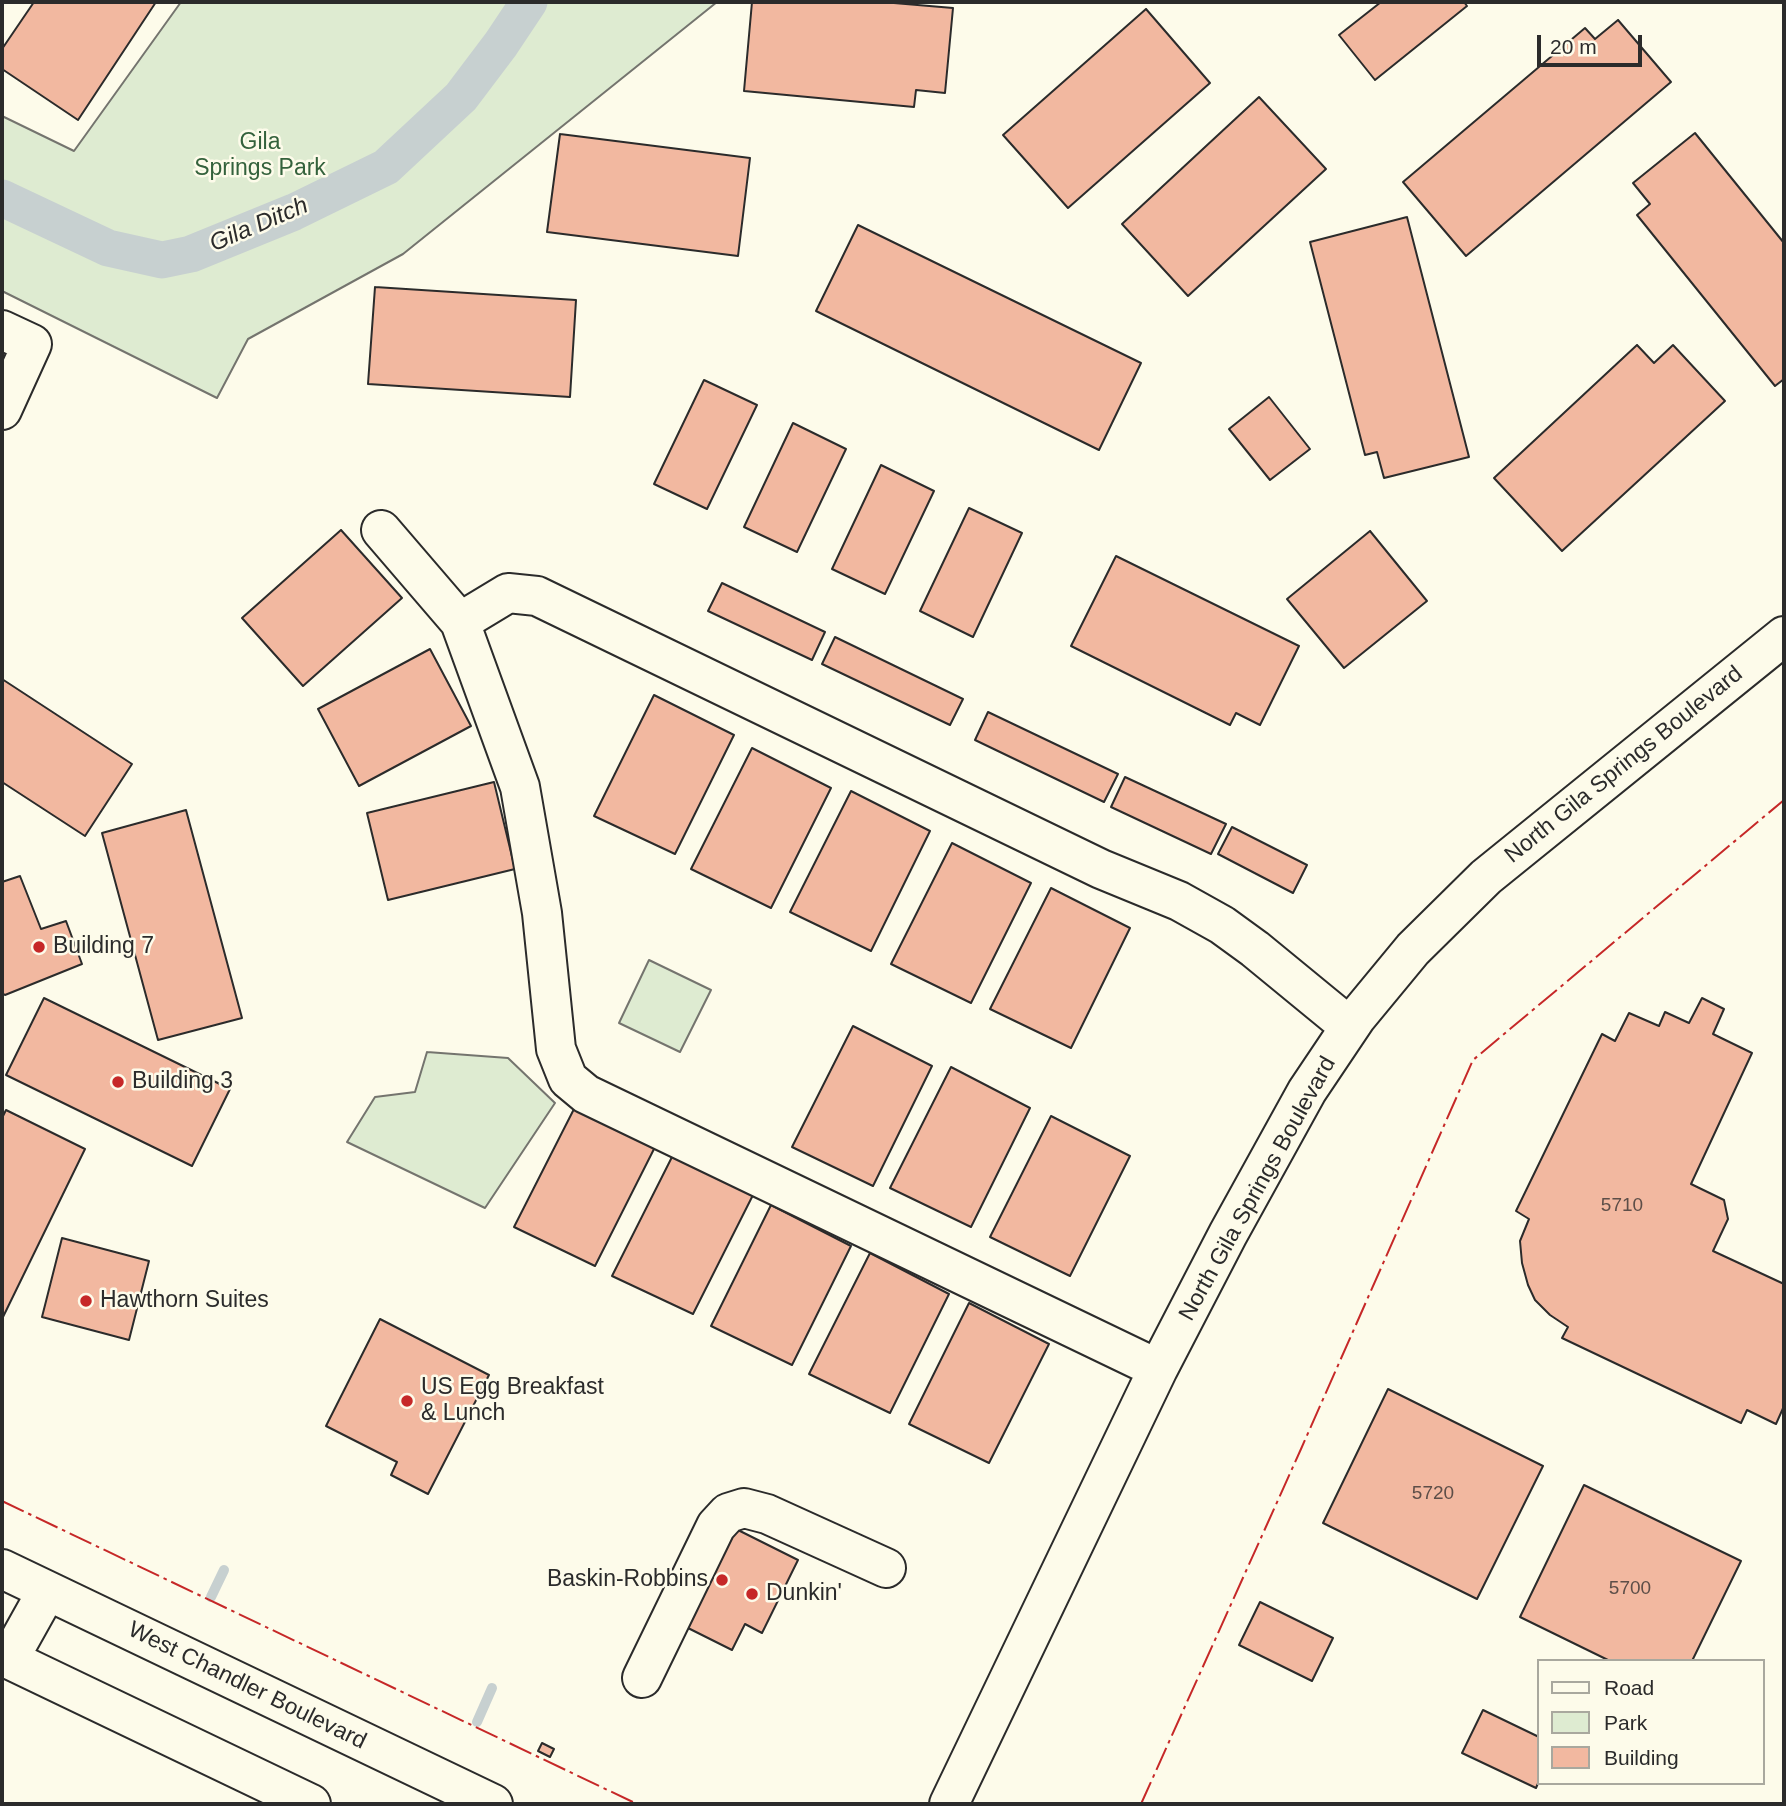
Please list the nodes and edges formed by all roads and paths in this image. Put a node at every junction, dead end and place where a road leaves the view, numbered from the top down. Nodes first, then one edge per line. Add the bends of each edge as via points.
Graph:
1 (2, 330) edge
2 (2, 410) edge
3 (381, 530) dead end
4 (460, 622) junction
5 (1784, 636) edge
6 (1350, 1027) junction
7 (1158, 1369) junction
8 (886, 1568) dead end
9 (2, 1569) edge
10 (47, 1591) junction
11 (6, 1658) edge
12 (642, 1678) dead end
13 (312, 1804) edge
14 (493, 1804) edge
15 (949, 1804) edge

1 - 2 street via 32,344
3 - 4 street
4 - 6 street via 508,593 537,596 1101,869 1179,901 1255,949
4 - 7 street via 520,787 542,913 556,1049 568,1079 586,1094
5 - 6 street, North Gila Springs Boulevard via 1486,877 1413,949
6 - 7 street, North Gila Springs Boulevard via 1307,1091
7 - 15 street, North Gila Springs Boulevard
8 - 12 street via 767,1514 744,1508 728,1513 716,1526
9 - 10 street, West Chandler Boulevard
10 - 11 street
10 - 14 street, West Chandler Boulevard
11 - 13 street

